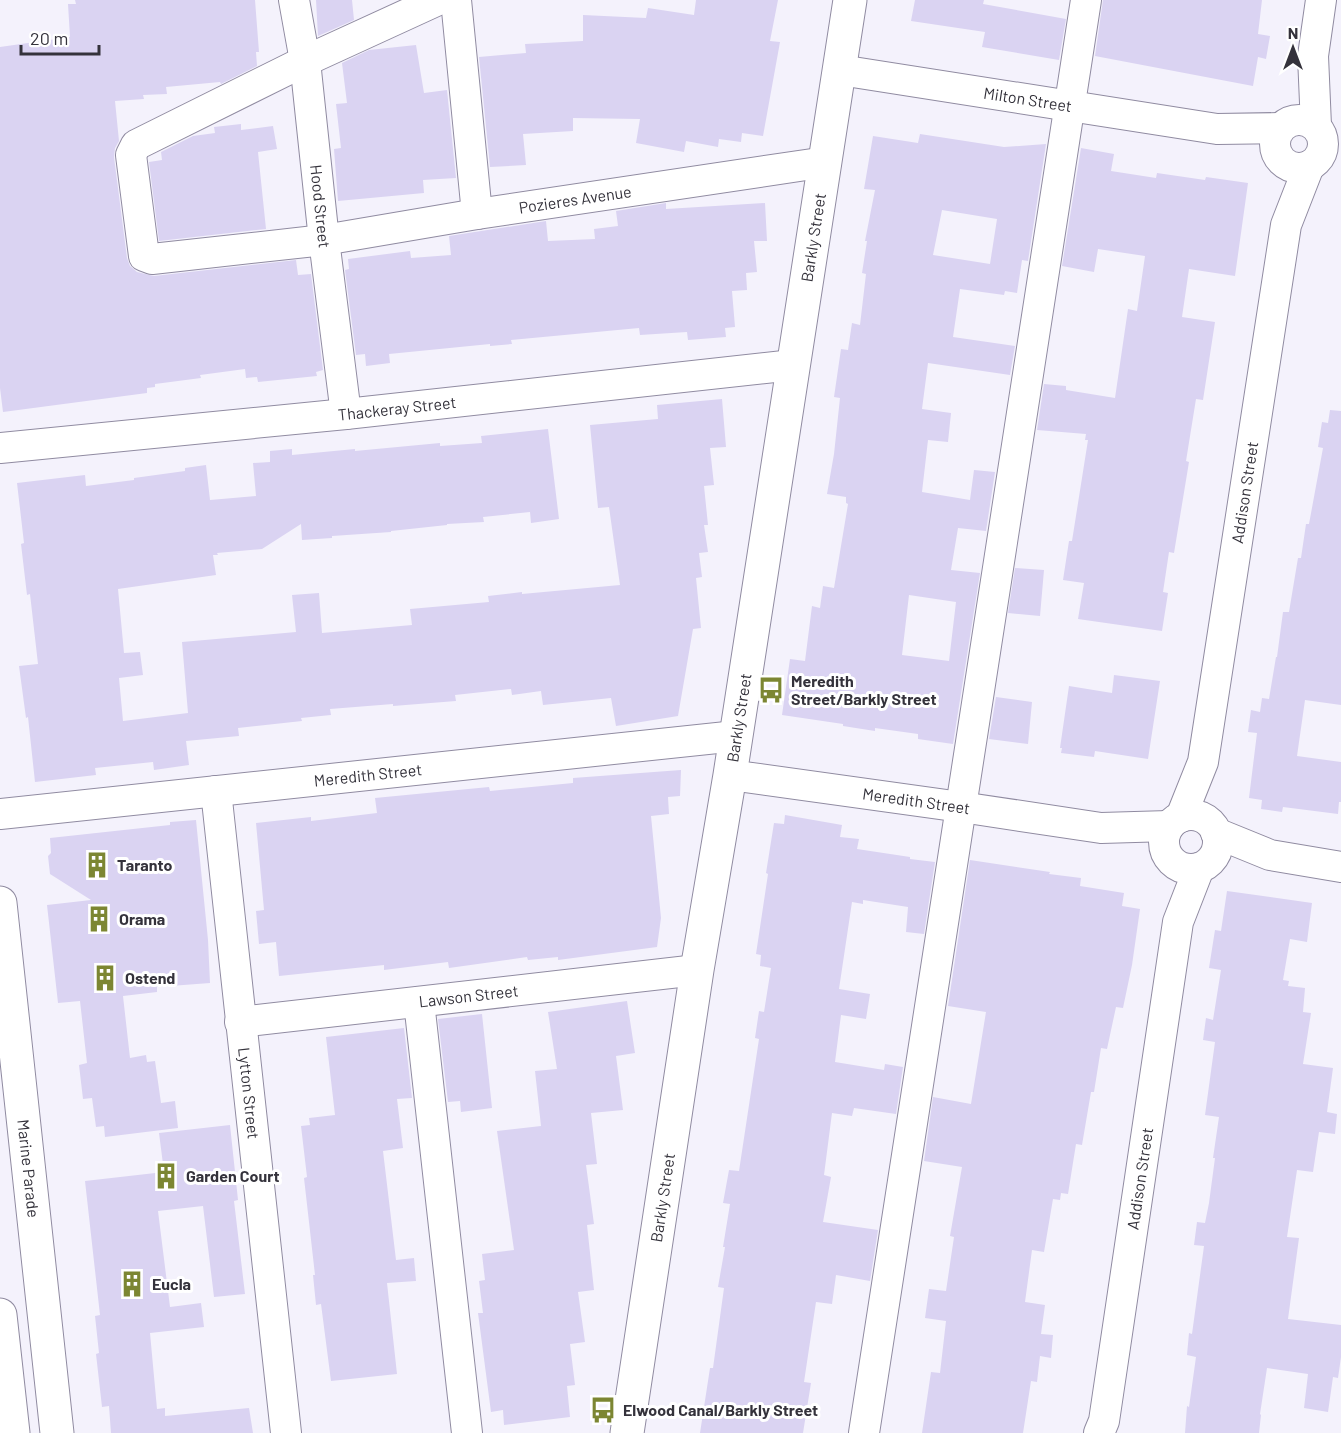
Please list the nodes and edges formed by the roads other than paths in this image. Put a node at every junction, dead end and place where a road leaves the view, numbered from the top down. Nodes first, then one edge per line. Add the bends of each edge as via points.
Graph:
1 (294, 0) edge
2 (438, 0) edge
3 (456, 0) edge
4 (850, 0) edge
5 (1086, 0) edge
6 (1321, 0) edge
7 (305, 61) junction
8 (840, 70) junction
9 (1070, 107) junction
10 (1307, 145) edge
11 (825, 162) junction
12 (477, 214) junction
13 (324, 240) junction
14 (794, 365) junction
15 (346, 414) junction
16 (0, 448) edge
17 (736, 736) junction
18 (730, 775) junction
19 (216, 791) junction
20 (961, 807) junction
21 (0, 814) edge
22 (1190, 842) junction
23 (1341, 867) edge
24 (0, 903) edge
25 (697, 970) junction
26 (419, 1002) junction
27 (240, 1022) junction
28 (0, 1315) edge
29 (13, 1433) edge
30 (57, 1433) edge
31 (286, 1433) edge
32 (467, 1433) edge
33 (627, 1433) edge
34 (864, 1433) edge
35 (1099, 1433) edge

1 - 7 street, Hood Street
2 - 7 street
3 - 12 street
4 - 8 main road, Barkly Street
5 - 9 street
6 - 10 street, Addison Street
7 - 13 street, Hood Street
7 - 13 street, Pozieres Avenue via 136,146 131,155 144,256 152,259
8 - 9 street, Milton Street
8 - 11 main road, Barkly Street
9 - 10 street, Milton Street
9 - 20 street
10 - 22 street, Addison Street via 1286,225
11 - 12 street, Pozieres Avenue
11 - 14 main road, Barkly Street
12 - 13 street, Pozieres Avenue
13 - 15 street, Hood Street
14 - 15 street, Thackeray Street
14 - 17 main road, Barkly Street
15 - 16 street, Thackeray Street
17 - 18 main road, Barkly Street
17 - 19 street, Meredith Street
18 - 20 street, Meredith Street
18 - 25 main road, Barkly Street
19 - 21 street, Meredith Street
19 - 27 street, Lytton Street
20 - 22 street, Meredith Street
20 - 34 street
22 - 23 street, Meredith Street
22 - 35 street, Addison Street via 1104,1421
24 - 30 main road, Marine Parade
25 - 26 street, Lawson Street
25 - 33 main road, Barkly Street
26 - 27 street, Lawson Street
26 - 32 street
27 - 31 street, Lytton Street
28 - 29 main road

